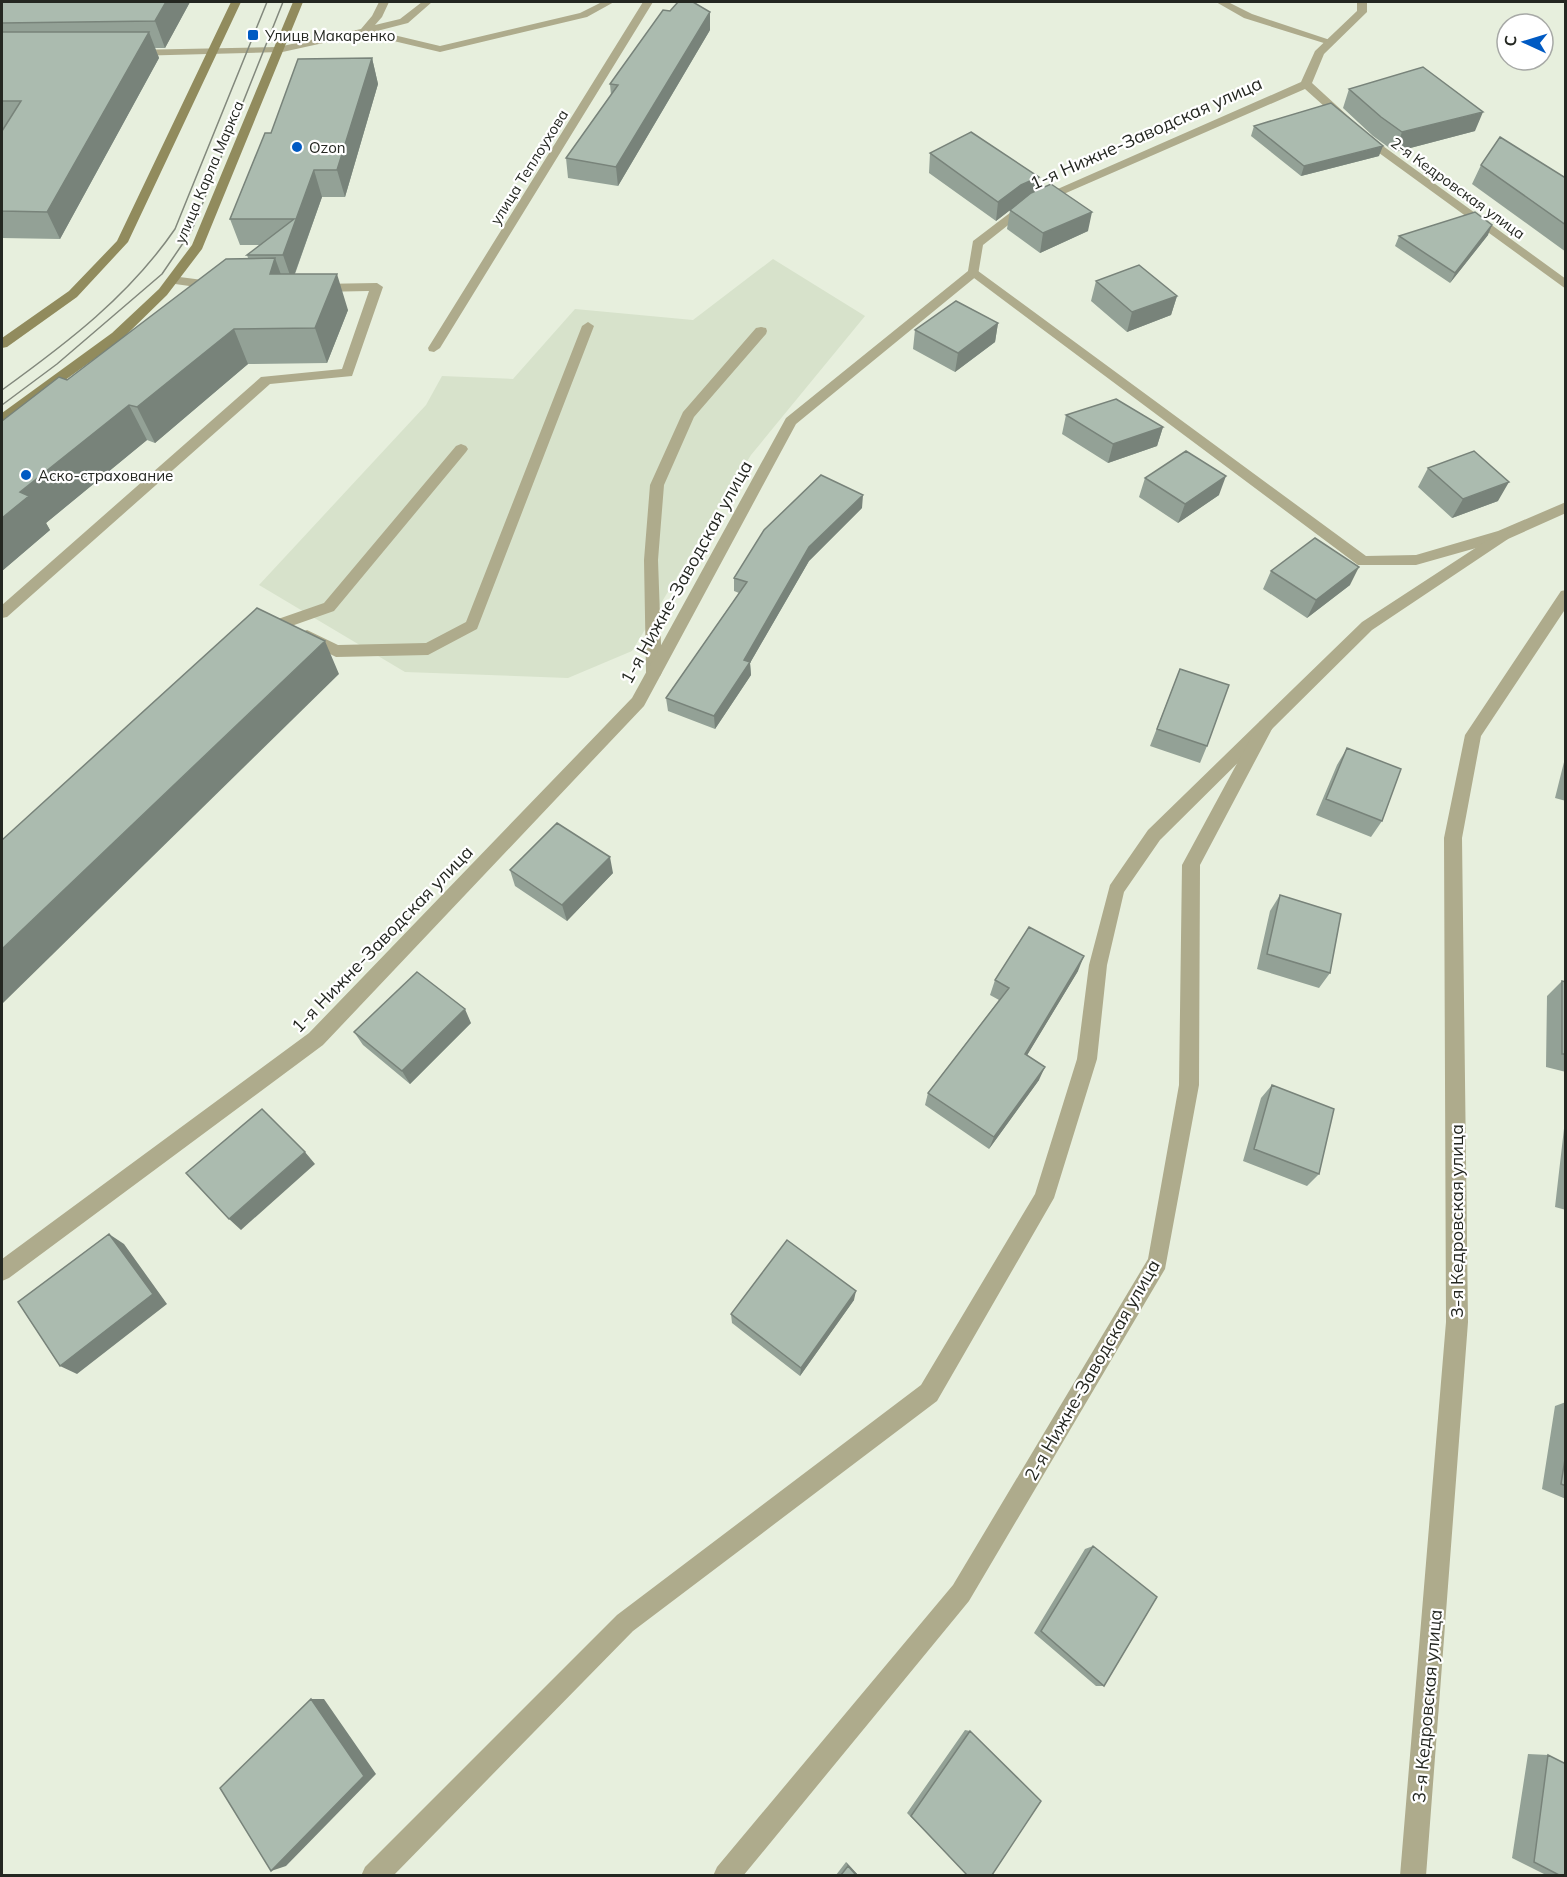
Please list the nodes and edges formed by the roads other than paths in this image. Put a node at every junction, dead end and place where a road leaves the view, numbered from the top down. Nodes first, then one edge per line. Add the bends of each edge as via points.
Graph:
1 (236, 2) edge
2 (298, 2) edge
3 (384, 2) edge
4 (428, 2) edge
5 (609, 2) edge
6 (648, 2) edge
7 (1221, 2) edge
8 (1362, 2) edge
9 (364, 31) junction
10 (1331, 42) junction
11 (278, 50) junction
12 (118, 53) edge
13 (210, 53) junction
14 (1306, 84) junction
15 (974, 272) junction
16 (172, 280) junction
17 (1566, 285) edge
18 (233, 288) edge
19 (305, 288) edge
20 (588, 326) dead end
21 (761, 331) dead end
22 (2, 344) edge
23 (434, 348) dead end
24 (2, 419) edge
25 (461, 449) dead end
26 (1566, 507) edge
27 (1503, 535) junction
28 (1566, 595) edge
29 (2, 614) edge
30 (282, 623) junction
31 (248, 640) edge
32 (654, 672) junction
33 (1266, 725) junction
34 (2, 1271) edge
35 (374, 1875) edge
36 (726, 1875) edge
37 (1413, 1875) edge

1 - 13 main road
2 - 11 main road, улица Карла Маркса
3 - 9 street
4 - 9 street via 404,21
5 - 9 street via 583,15 440,49
6 - 23 street, улица Теплоухова
7 - 10 street via 1248,16
8 - 10 street via 1362,12
9 - 11 street
10 - 14 street via 1319,53
11 - 13 street
11 - 16 main road, улица Карла Маркса via 198,246
12 - 13 street
13 - 22 main road via 122,242 73,294
14 - 15 street, 1-я Нижне-Заводская улица via 1023,208 977,244
14 - 17 street, 2-я Кедровская улица via 1368,140
15 - 27 street via 1363,561 1416,560
15 - 32 street, 1-я Нижне-Заводская улица via 791,421
16 - 18 street
16 - 24 main road, улица Карла Маркса via 117,336
19 - 29 street via 377,287 347,373 266,380
20 - 30 street via 472,625 428,650 336,651
21 - 32 street via 688,415 657,485 651,560
25 - 30 street via 329,607
26 - 27 street, 2-я Нижне-Заводская улица
27 - 33 street, 2-я Нижне-Заводская улица via 1367,626
28 - 37 street, 3-я Кедровская улица via 1473,735 1453,838 1458,1322
30 - 31 street
32 - 34 street, 1-я Нижне-Заводская улица via 638,702 316,1039
33 - 35 street via 1154,835 1116,890 1098,965 1087,1059 1044,1198 929,1393 625,1623
33 - 36 street, 2-я Нижне-Заводская улица via 1191,865 1189,1085 1158,1262 961,1593

